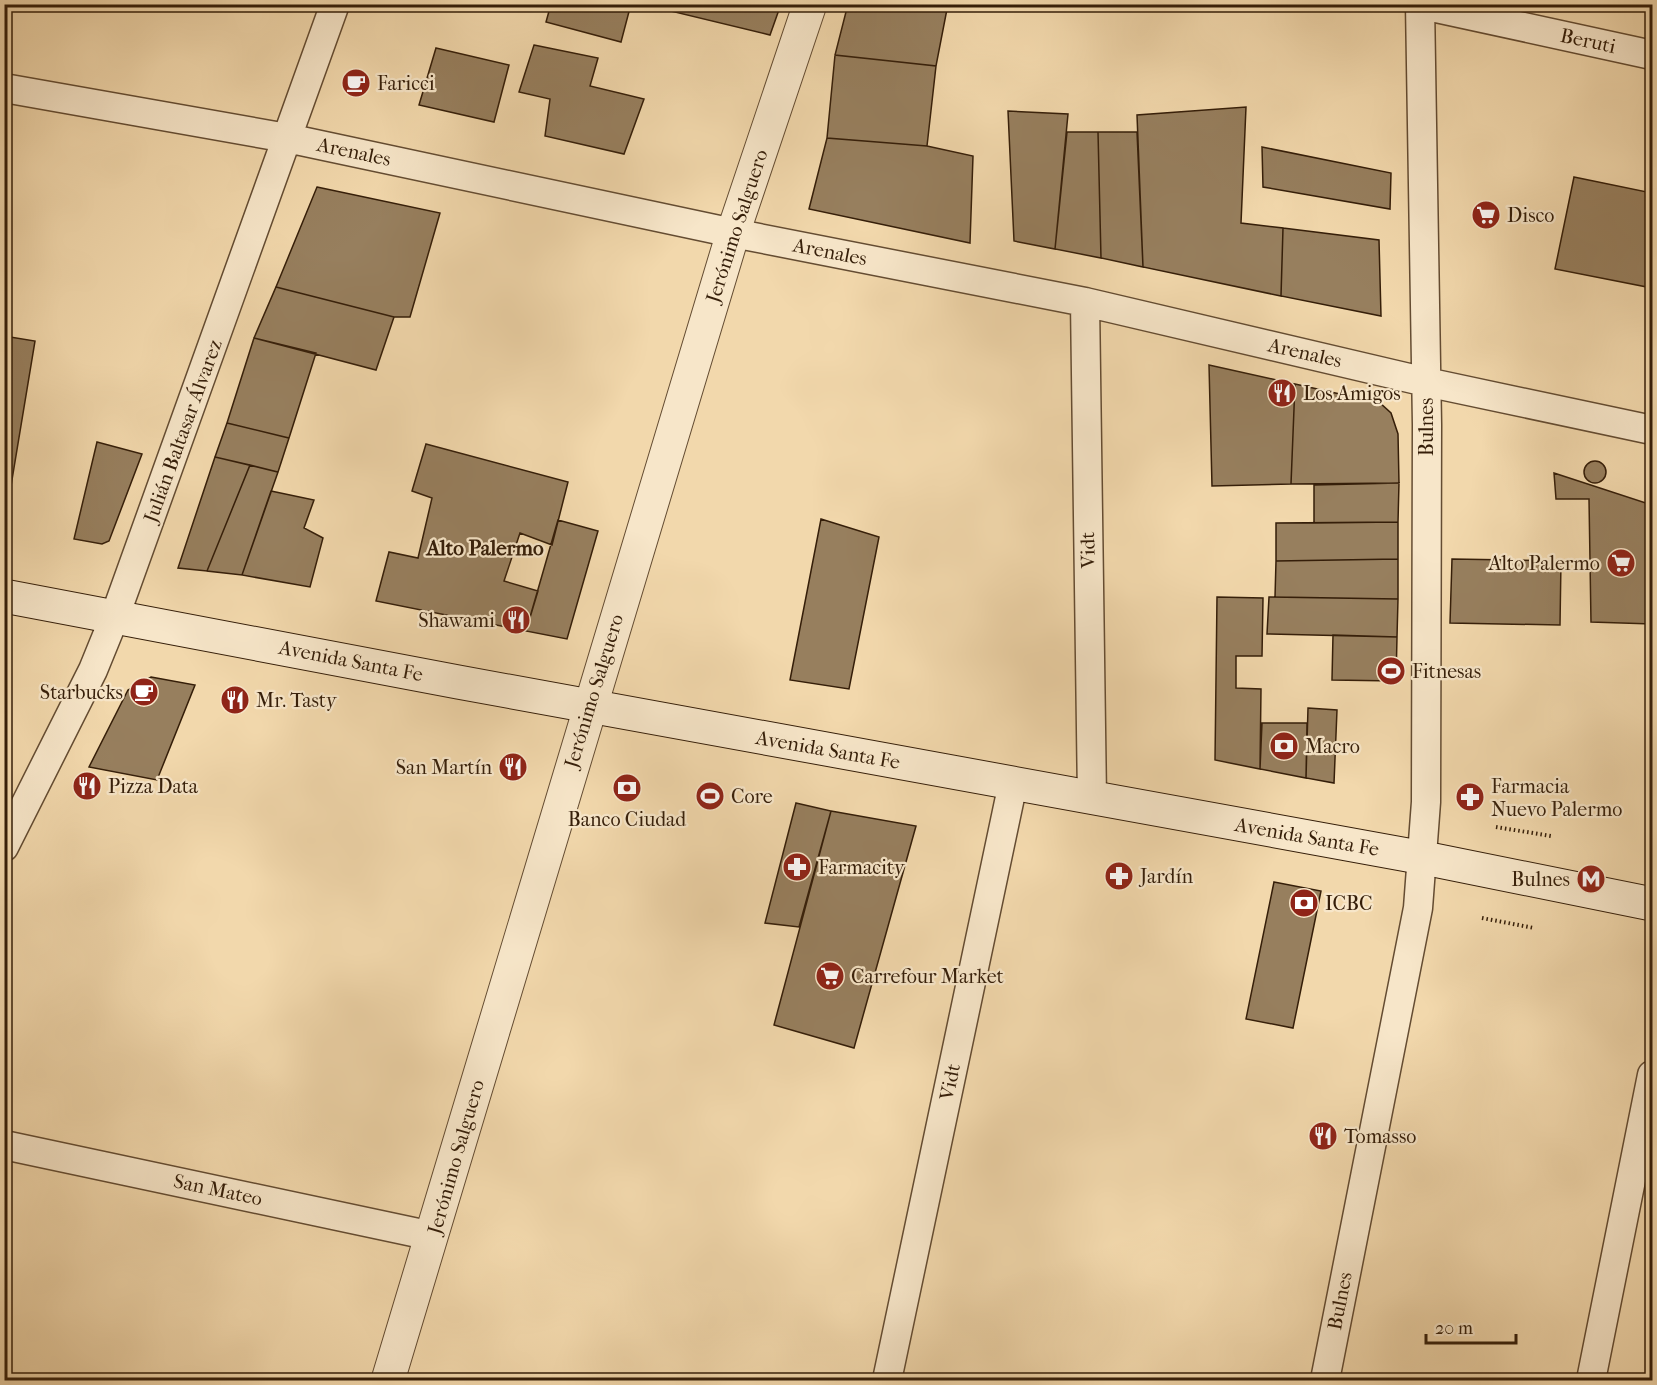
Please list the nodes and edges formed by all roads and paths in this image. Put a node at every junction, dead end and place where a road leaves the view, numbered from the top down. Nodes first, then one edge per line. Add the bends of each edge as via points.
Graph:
1 (335, 4) edge
2 (810, 4) edge
3 (1420, 5) edge
4 (1653, 55) edge
5 (4, 88) edge
6 (287, 138) junction
7 (733, 232) junction
8 (1085, 302) junction
9 (1426, 382) junction
10 (1653, 430) edge
11 (4, 596) edge
12 (115, 616) junction
13 (590, 706) junction
14 (1013, 783) junction
15 (1092, 799) junction
16 (1496, 827) dead end
17 (1551, 836) dead end
18 (4, 847) edge
19 (1424, 858) junction
20 (1653, 904) edge
21 (1482, 918) dead end
22 (1534, 928) dead end
23 (1653, 1075) edge
24 (4, 1145) edge
25 (432, 1236) junction
26 (388, 1380) edge
27 (887, 1380) edge
28 (1325, 1380) edge
29 (1591, 1380) edge

1 - 6 street, Julián Baltasar Álvarez
2 - 7 main road, Jerónimo Salguero
3 - 4 street, Beruti
3 - 9 street, Bulnes
5 - 6 street, Arenales
6 - 7 street, Arenales
6 - 12 street, Julián Baltasar Álvarez
7 - 8 street, Arenales
7 - 13 main road, Jerónimo Salguero
8 - 9 street, Arenales
8 - 15 street, Vidt
9 - 10 street, Arenales
9 - 19 street, Bulnes
11 - 12 main road, Avenida Santa Fe
12 - 13 main road, Avenida Santa Fe
12 - 18 street, Julián Baltasar Álvarez via 93,670
13 - 14 main road, Avenida Santa Fe
13 - 25 main road, Jerónimo Salguero
14 - 15 main road, Avenida Santa Fe
14 - 27 street, Vidt
15 - 19 main road, Avenida Santa Fe
16 - 17 path
19 - 20 main road, Avenida Santa Fe
19 - 28 street, Bulnes via 1418,908
21 - 22 path
23 - 29 street
24 - 25 street, San Mateo
25 - 26 main road, Jerónimo Salguero

